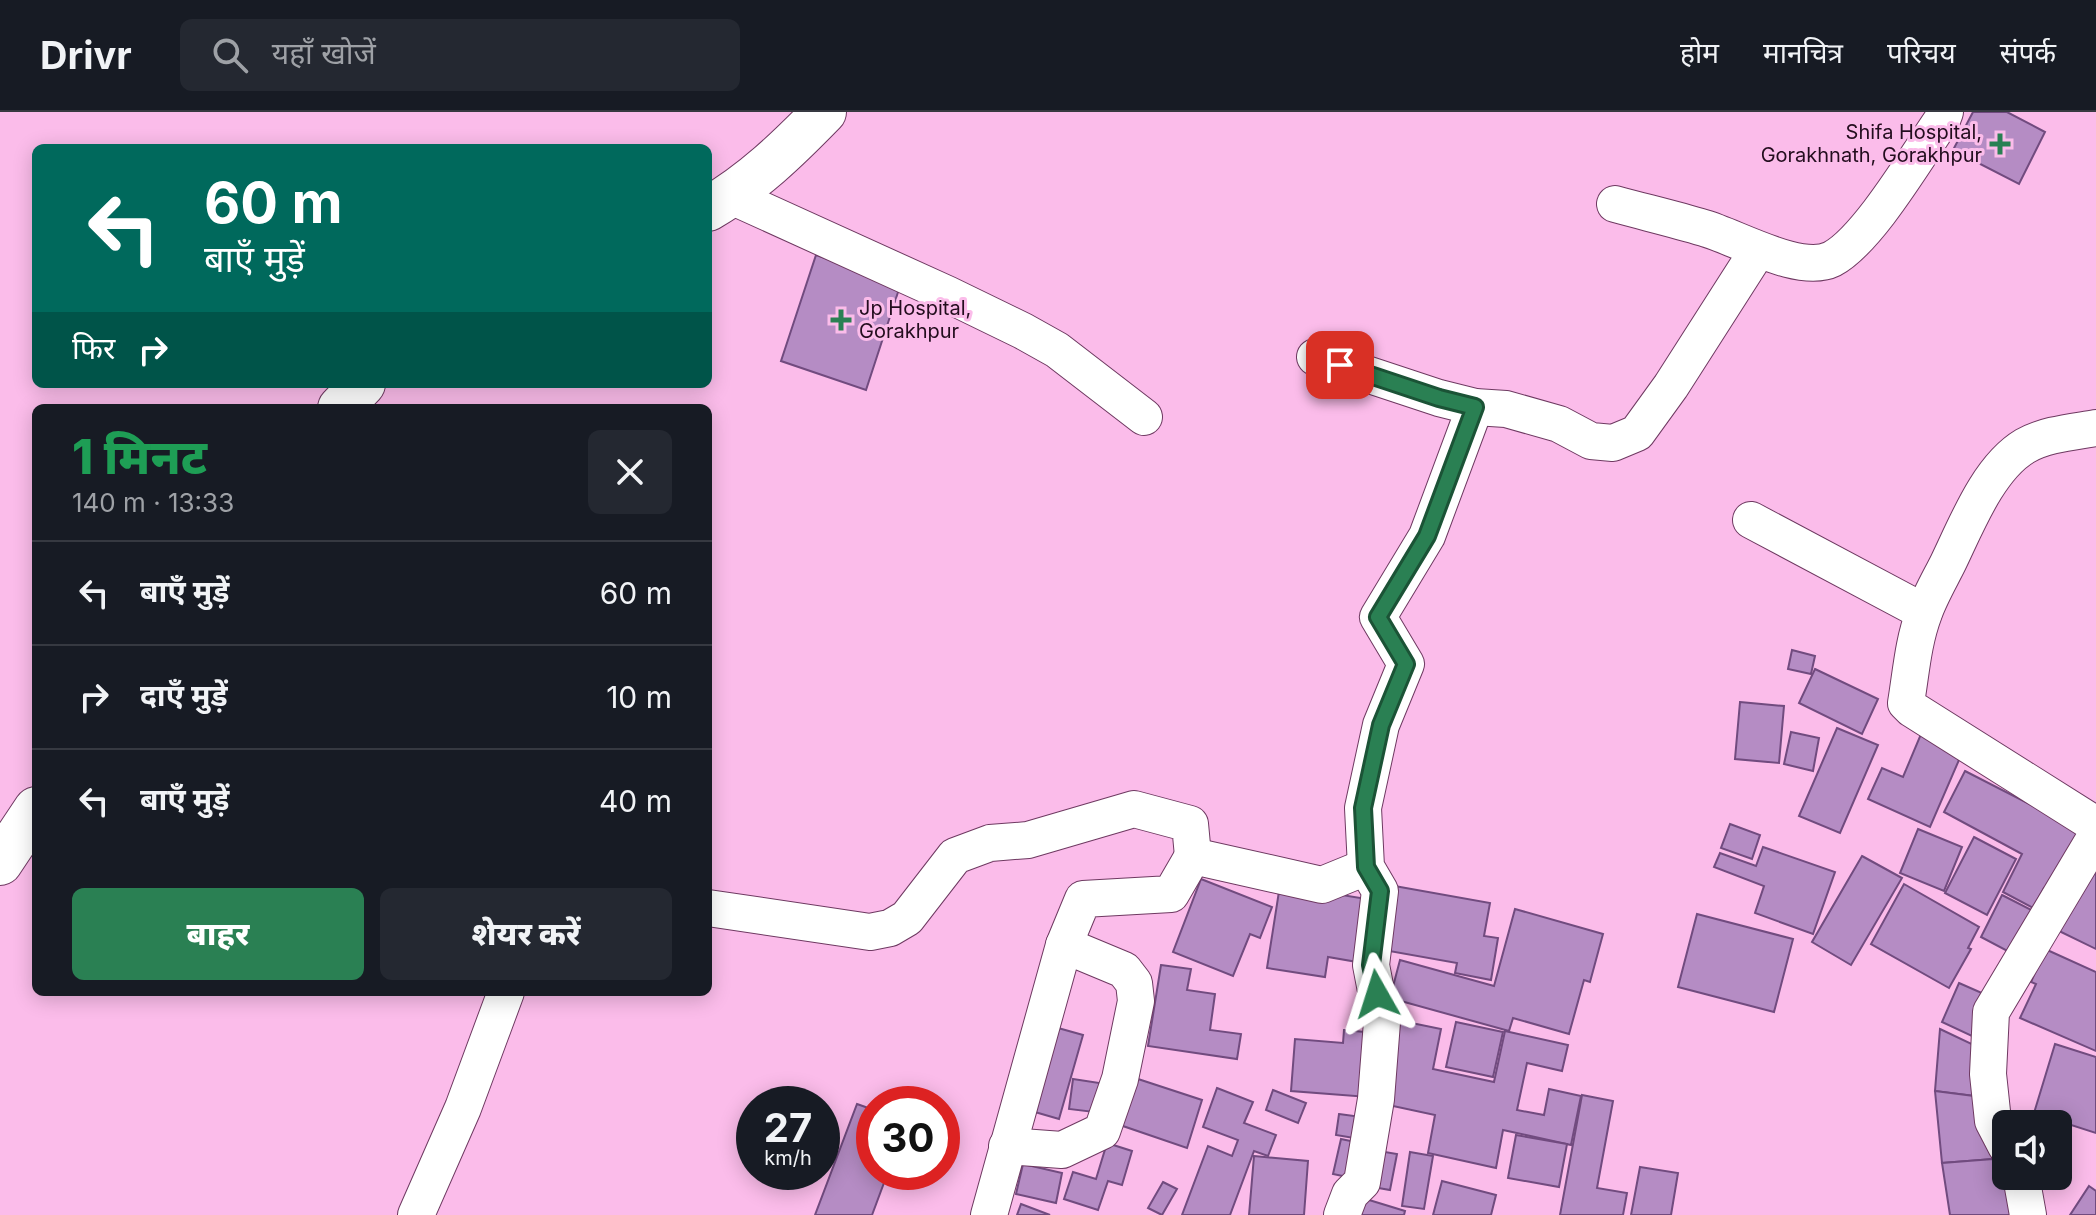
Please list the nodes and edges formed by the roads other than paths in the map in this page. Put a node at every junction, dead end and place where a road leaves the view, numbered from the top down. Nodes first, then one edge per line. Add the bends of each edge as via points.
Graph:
1 (824, 112) edge
2 (1945, 112) edge
3 (720, 203) edge
4 (1615, 204) dead end
5 (1758, 250) junction
6 (1315, 357) dead end
7 (359, 388) edge
8 (344, 404) edge
9 (1475, 407) junction
10 (1144, 417) dead end
11 (2096, 428) edge
12 (1751, 520) dead end
13 (1924, 612) junction
14 (32, 815) edge
15 (2096, 825) edge
16 (2096, 836) edge
17 (1193, 856) junction
18 (0, 863) edge
19 (1366, 867) junction
20 (712, 909) edge
21 (1064, 945) junction
22 (505, 996) edge
23 (1992, 1112) edge
24 (1007, 1146) junction
25 (2024, 1190) edge
26 (416, 1215) edge
27 (989, 1215) edge
28 (1342, 1215) edge
29 (2028, 1215) edge

1 - 3 street via 774,163
2 - 5 street via 1850,246 1830,260 1807,263
3 - 10 street via 949,295 1023,331 1057,350
4 - 5 street via 1706,228
5 - 9 street via 1637,433 1613,443 1591,441 1559,424 1506,409
6 - 9 street
7 - 8 street
9 - 19 street via 1427,536 1378,617 1406,664 1381,725 1363,808
11 - 13 street via 2047,437 2011,458 1986,490
12 - 13 street
13 - 15 street via 1906,703
14 - 18 street
16 - 23 street via 1991,1012
17 - 19 street via 1322,885
17 - 20 street via 1190,824 1134,809 955,856 907,918 890,928 870,932
17 - 21 street via 1171,894 1083,899
19 - 28 street via 1380,891 1371,965 1382,1022 1362,1182 1350,1194
21 - 24 street
21 - 24 street via 1124,970 1134,983 1136,1001 1120,1079 1102,1131 1062,1150
22 - 26 street
24 - 27 street
25 - 29 street

